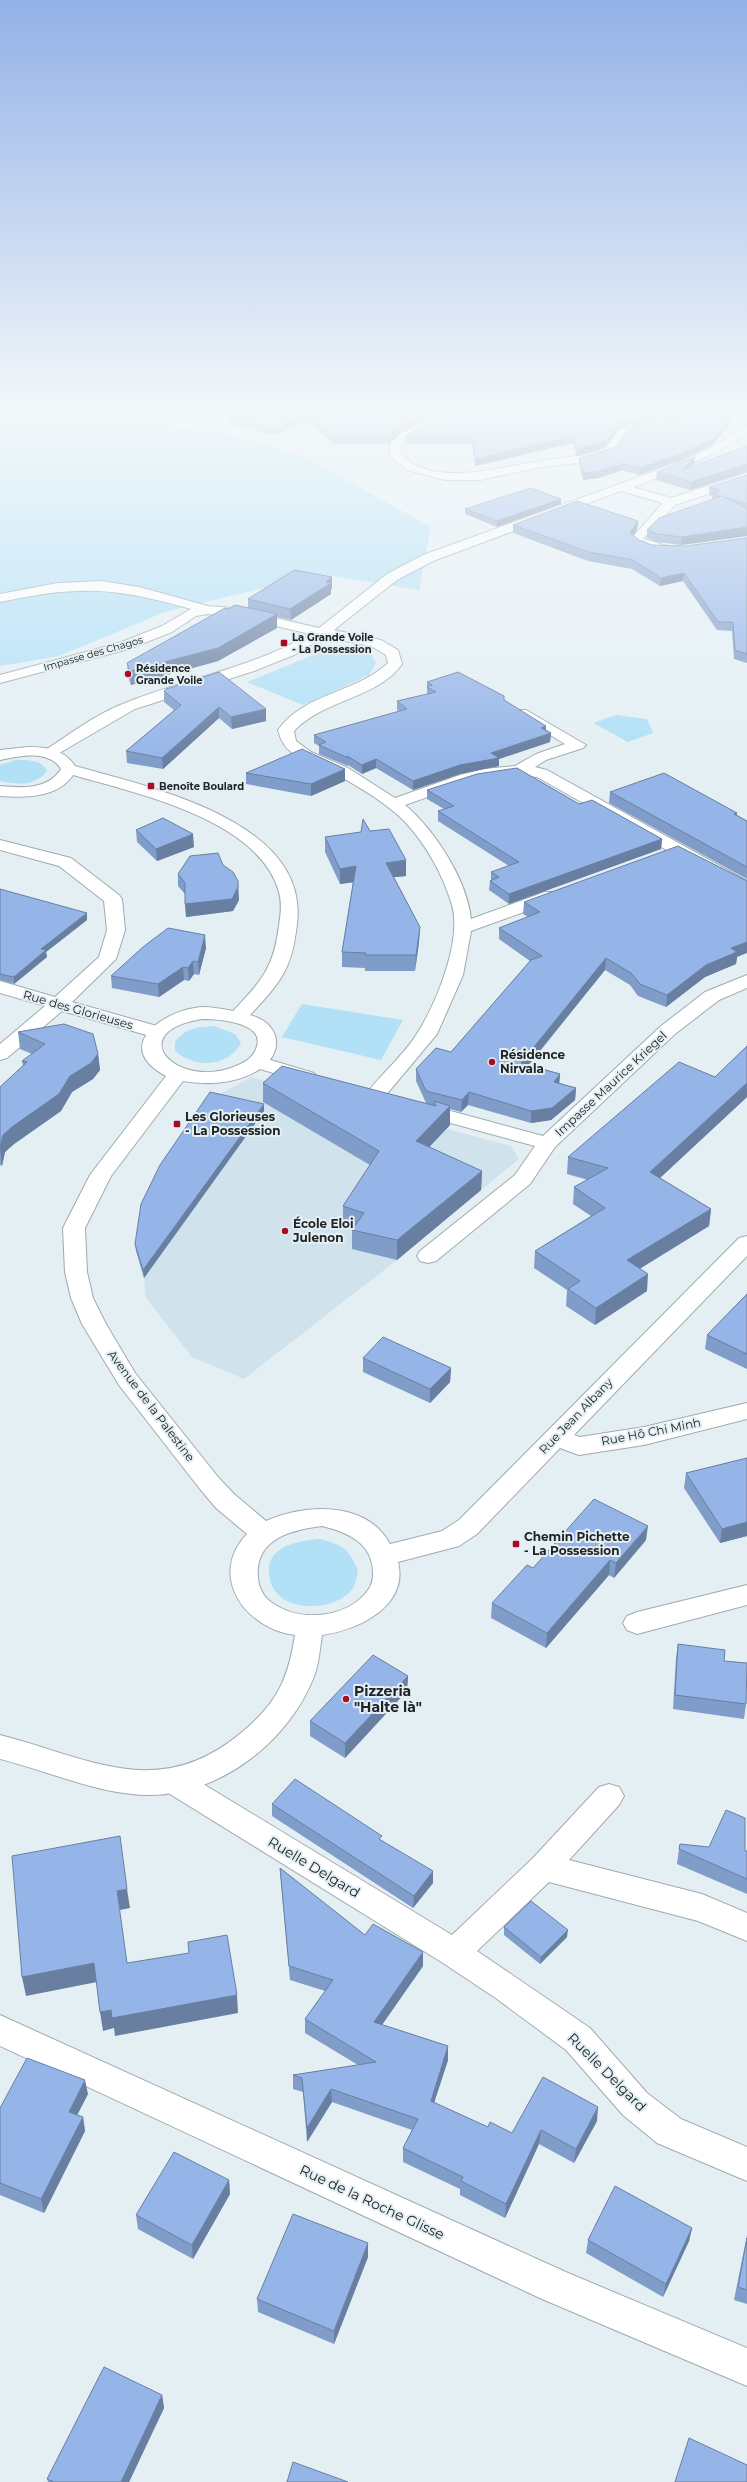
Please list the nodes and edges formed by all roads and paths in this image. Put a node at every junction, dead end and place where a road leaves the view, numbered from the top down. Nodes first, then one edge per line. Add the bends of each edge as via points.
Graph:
1 (506, 530) edge
2 (646, 530) edge
3 (674, 549) edge
4 (0, 598) edge
5 (209, 610) junction
6 (322, 633) junction
7 (0, 679) edge
8 (511, 707) edge
9 (49, 754) junction
10 (0, 755) edge
11 (521, 769) junction
12 (65, 775) junction
13 (0, 791) edge
14 (393, 804) junction
15 (0, 845) edge
16 (678, 850) junction
17 (656, 858) edge
18 (747, 888) edge
19 (567, 891) edge
20 (463, 928) junction
21 (747, 981) edge
22 (0, 987) edge
23 (57, 1005) junction
24 (238, 1016) junction
25 (157, 1032) junction
26 (0, 1054) edge
27 (257, 1062) junction
28 (178, 1074) junction
29 (324, 1082) edge
30 (353, 1090) edge
31 (374, 1097) junction
32 (547, 1143) junction
33 (747, 1243) edge
34 (428, 1256) dead end
35 (747, 1411) edge
36 (555, 1437) junction
37 (264, 1534) junction
38 (384, 1555) junction
39 (747, 1595) edge
40 (637, 1623) dead end
41 (310, 1626) junction
42 (0, 1747) edge
43 (175, 1782) junction
44 (608, 1796) dead end
45 (544, 1867) junction
46 (747, 1928) edge
47 (454, 1953) junction
48 (0, 2030) edge
49 (747, 2164) edge
50 (747, 2366) edge

1 - 6 street via 428,558 392,577
2 - 3 street via 636,540 643,545
4 - 5 street via 51,587 116,586
5 - 6 street, Impasse des Chagos via 234,612
5 - 7 street, Impasse des Chagos via 192,613 167,629 124,646
6 - 9 street via 288,652 249,668 130,706 109,716
6 - 14 street, Impasse des Chagos via 376,643 393,653 395,664 386,675 313,706 295,718 286,730 289,743 306,755 342,771
8 - 11 street via 578,744 541,758
9 - 10 street via 24,751
9 - 12 street via 60,758
11 - 14 street via 491,771
11 - 16 street via 554,778
12 - 13 street via 38,790
12 - 24 street via 124,783 180,802 228,825 254,845 275,868 286,887 290,909 287,942 278,968
14 - 20 street, Impasse des Chagos via 410,818 437,851 461,906
15 - 23 street via 65,862 113,899 116,930 107,959
16 - 17 street
16 - 18 street
19 - 20 street
20 - 31 street, Impasse des Chagos via 454,975 427,1034
21 - 32 street, Impasse Maurice Kriegel via 712,996 668,1030
22 - 23 street, Rue des Glorieuses
23 - 25 street, Rue des Glorieuses
23 - 26 street
24 - 25 street via 215,1013 184,1017 169,1023
24 - 27 street via 253,1022 263,1031 268,1041 265,1052
25 - 28 street via 151,1041 151,1051 155,1060 164,1068
27 - 28 street via 245,1070 212,1077
27 - 29 street
28 - 37 street, Avenue de la Palestine via 101,1175 74,1228 76,1272 82,1298 94,1324 127,1379 209,1483 225,1501
30 - 31 street, Impasse Maurice Kriegel
31 - 32 street, Impasse Maurice Kriegel
32 - 34 street via 523,1179
33 - 36 street, Rue Jean Albany
35 - 36 street, Rue Hô Chi Minh via 644,1436 579,1446
36 - 38 street, Rue Jean Albany via 468,1527 450,1539
37 - 38 street via 294,1520 322,1517 343,1521 361,1529 376,1540
37 - 41 street via 250,1548 244,1565 244,1582 252,1599 267,1613 287,1622
38 - 41 street via 388,1572 384,1589 372,1604 355,1616 334,1624
39 - 40 street
41 - 43 street via 301,1674 280,1713 254,1739 218,1766
42 - 43 street via 115,1779 150,1783
43 - 47 street, Ruelle Delgard
44 - 45 street
45 - 46 street via 702,1908
45 - 47 street
47 - 49 street, Ruelle Delgard via 578,2039 635,2104 669,2131
48 - 50 street, Rue de la Roche Glisse via 555,2286

